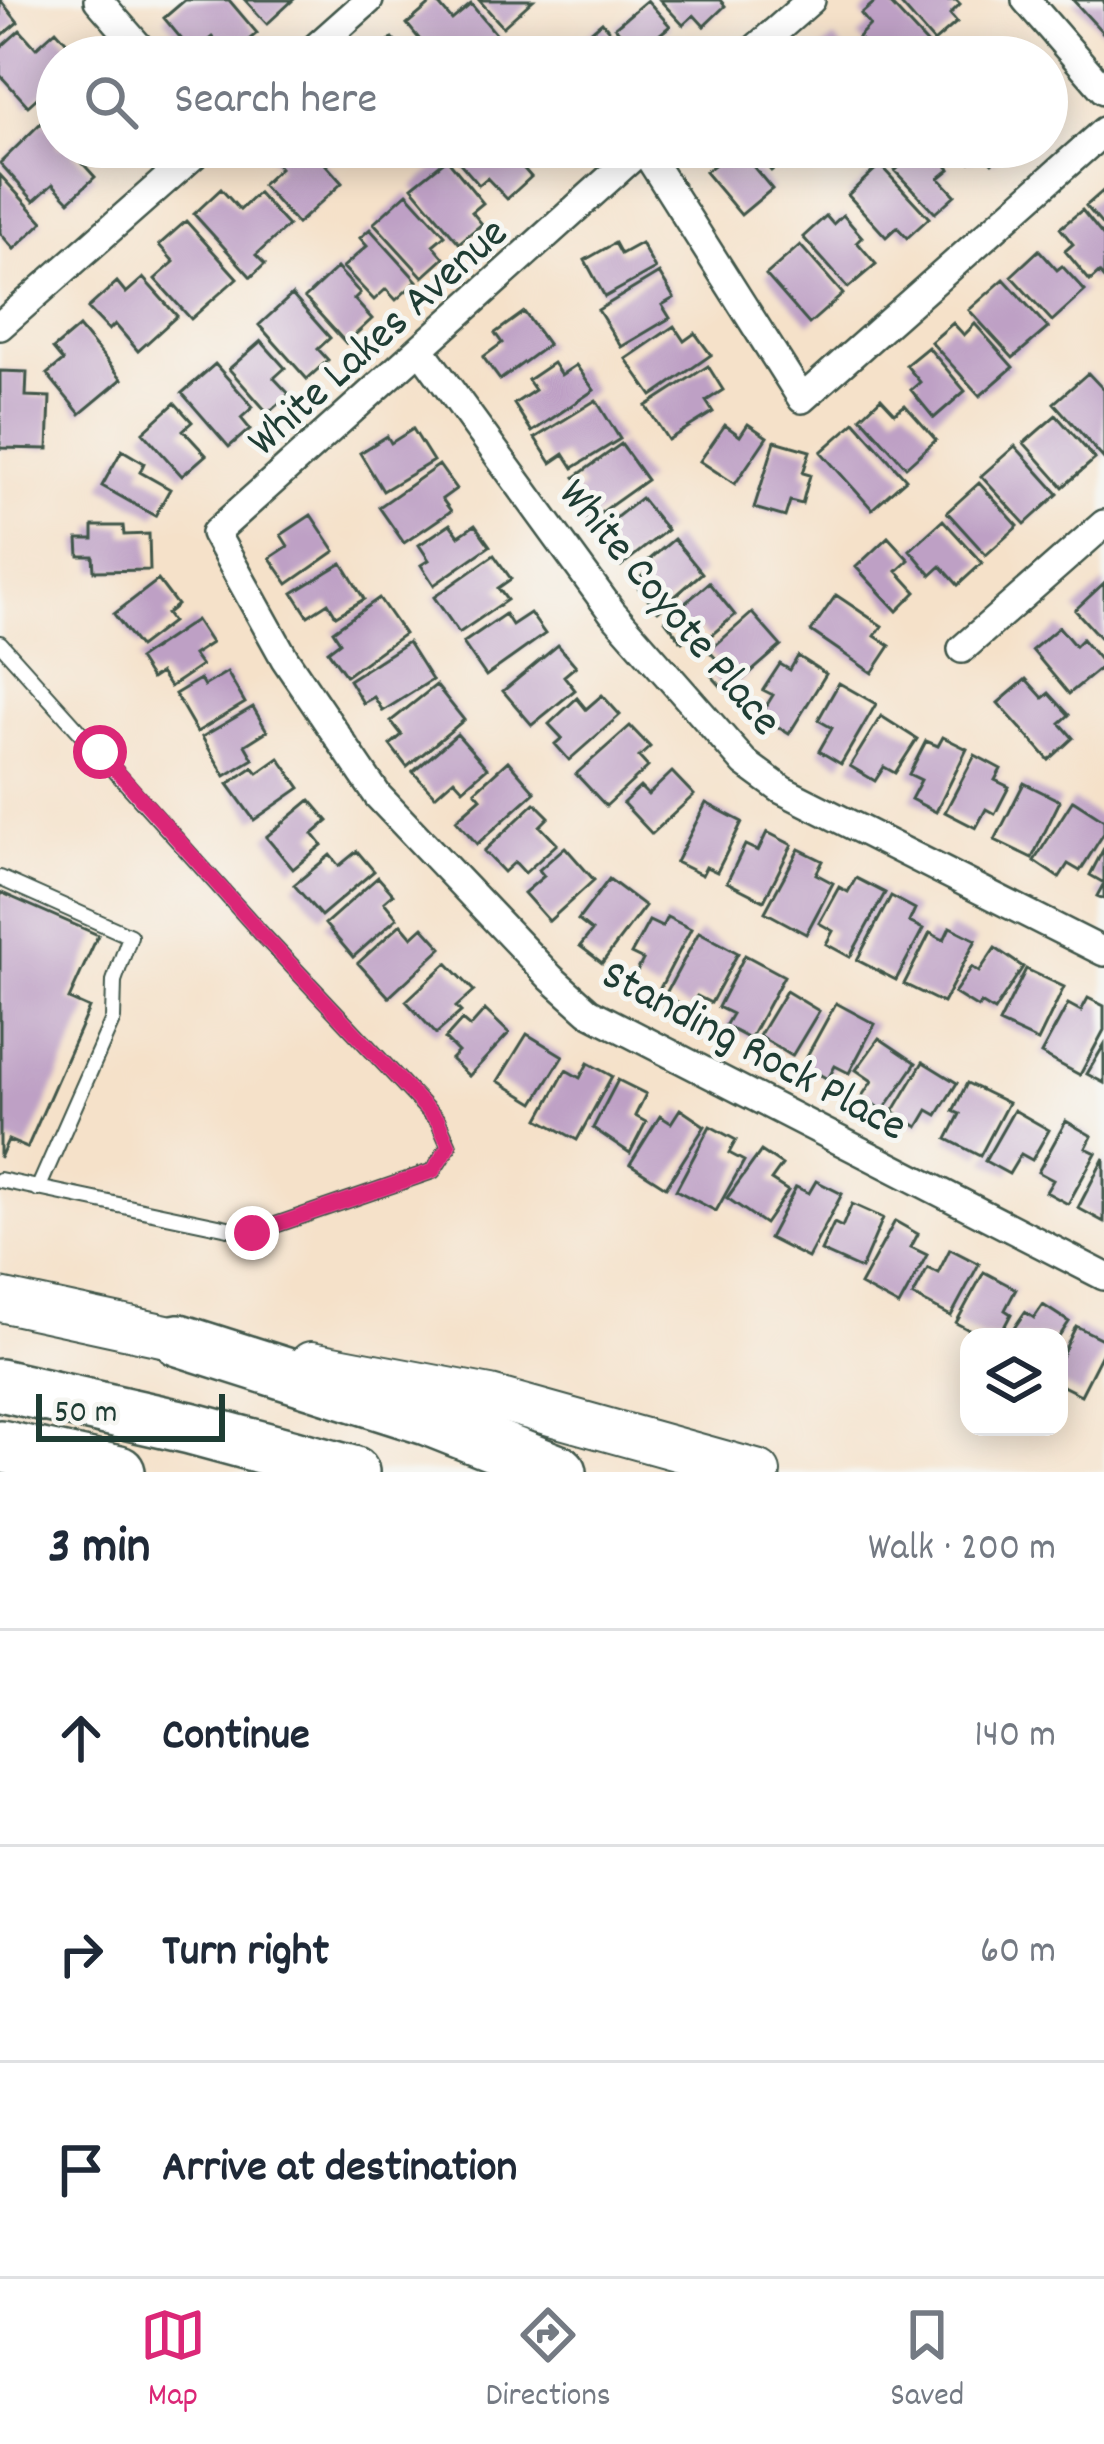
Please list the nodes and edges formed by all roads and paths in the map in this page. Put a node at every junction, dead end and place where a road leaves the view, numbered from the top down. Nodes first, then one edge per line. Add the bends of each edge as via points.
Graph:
1 (98, 0) edge
2 (369, 0) edge
3 (812, 0) edge
4 (1025, 0) edge
5 (130, 36) edge
6 (329, 36) edge
7 (770, 36) edge
8 (1057, 36) edge
9 (1068, 49) edge
10 (1104, 90) edge
11 (1104, 130) edge
12 (1068, 162) edge
13 (179, 168) edge
14 (621, 168) edge
15 (656, 168) edge
16 (1061, 168) edge
17 (0, 326) edge
18 (421, 350) junction
19 (1104, 524) edge
20 (214, 533) joint
21 (0, 643) edge
22 (962, 649) dead end
23 (0, 878) edge
24 (1104, 952) edge
25 (0, 1180) edge
26 (38, 1189) junction
27 (1104, 1276) edge
28 (0, 1300) edge
29 (179, 1340) junction
30 (0, 1385) edge
31 (0, 1446) edge
32 (119, 1472) edge
33 (353, 1472) edge
34 (561, 1472) edge
35 (758, 1472) edge

1 - 5 street
2 - 6 street
3 - 7 street
4 - 8 street
9 - 10 street
11 - 12 street
13 - 17 street
14 - 18 street, White Lakes Avenue
15 - 16 street via 802,398
18 - 20 street, White Lakes Avenue
18 - 24 street, White Coyote Place via 612,612 745,763 782,790
19 - 22 street
20 - 27 street, Standing Rock Place via 285,659 378,796 589,1012
21 - 26 lane via 438,1121 449,1146 433,1171 252,1233
23 - 26 lane via 130,936 114,981 113,1019
25 - 26 lane
28 - 29 main road
29 - 34 highway
29 - 35 main road via 473,1393
30 - 33 highway
31 - 32 highway

